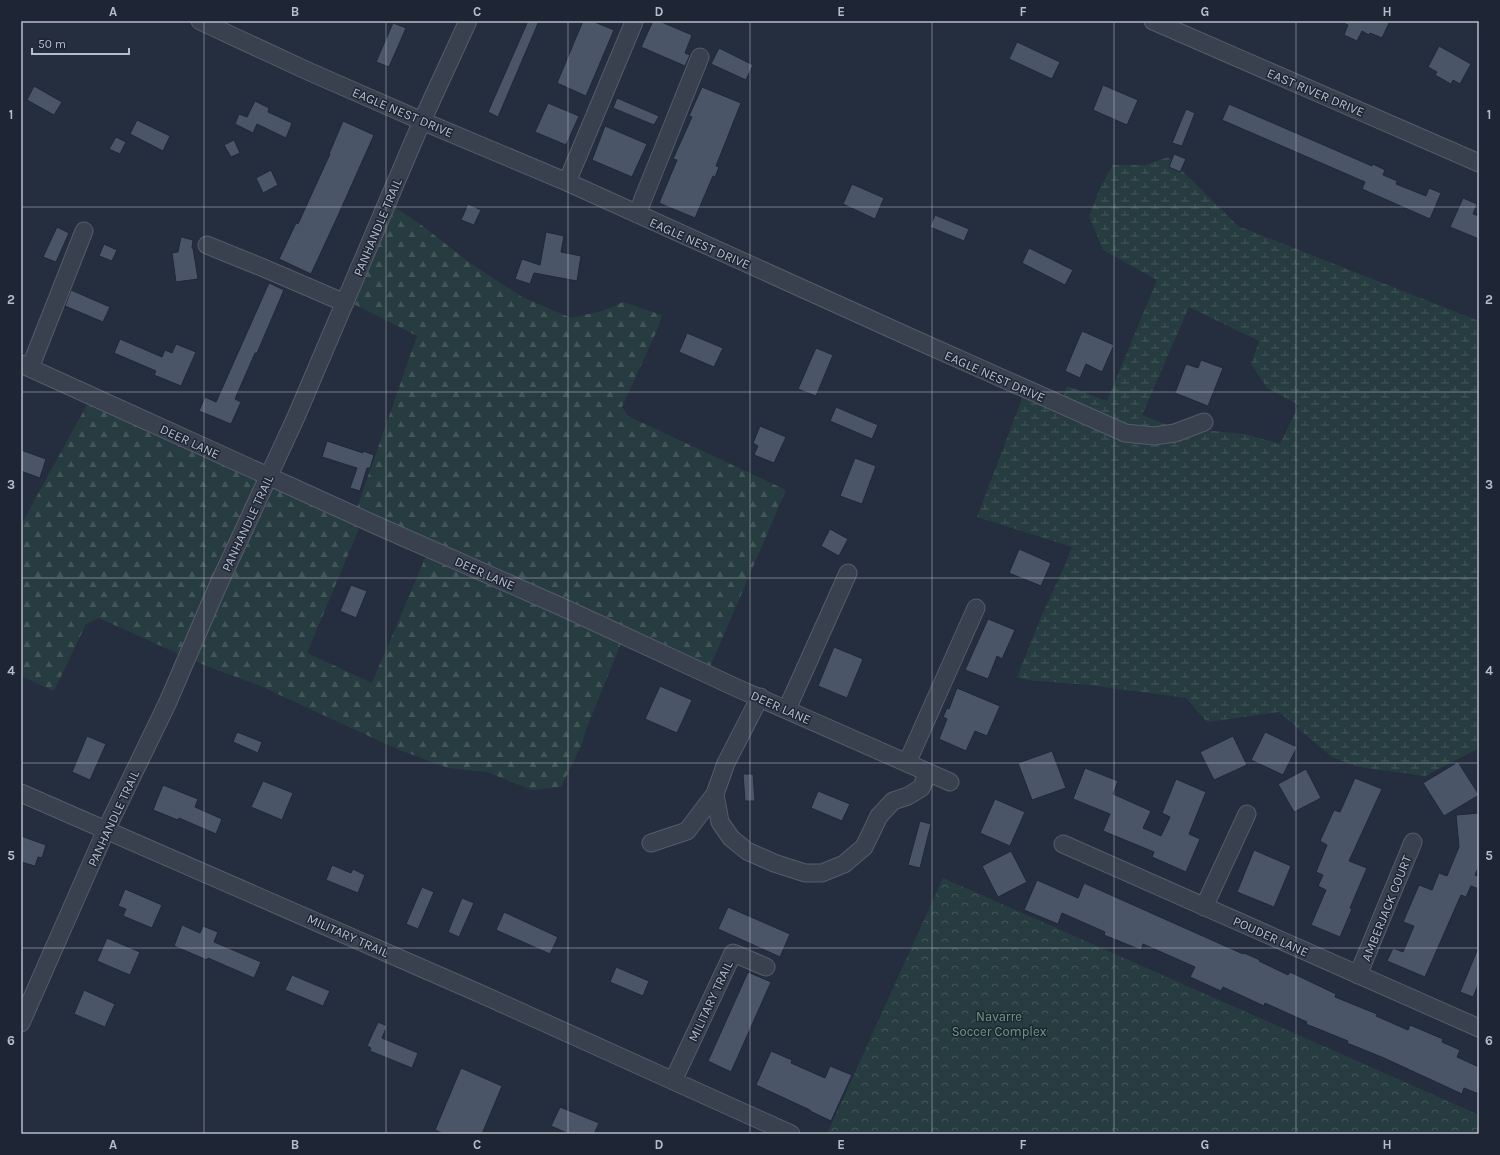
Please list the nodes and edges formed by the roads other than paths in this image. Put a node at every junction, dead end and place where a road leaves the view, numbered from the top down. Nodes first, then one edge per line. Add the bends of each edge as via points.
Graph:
1 (200, 21) edge
2 (468, 21) edge
3 (1153, 21) edge
4 (634, 22) edge
5 (700, 57) dead end
6 (422, 121) junction
7 (1479, 162) edge
8 (567, 182) junction
9 (637, 214) junction
10 (84, 231) dead end
11 (207, 245) dead end
12 (345, 304) junction
13 (26, 366) edge
14 (1204, 422) dead end
15 (269, 477) junction
16 (848, 573) dead end
17 (976, 608) dead end
18 (760, 697) junction
19 (787, 709) junction
20 (906, 763) junction
21 (928, 773) junction
22 (950, 782) dead end
23 (21, 793) edge
24 (715, 794) junction
25 (1247, 814) dead end
26 (106, 830) junction
27 (1413, 842) dead end
28 (651, 843) dead end
29 (1063, 844) dead end
30 (1204, 907) junction
31 (766, 967) dead end
32 (1358, 975) junction
33 (21, 1024) edge
34 (1479, 1028) edge
35 (673, 1081) junction
36 (791, 1134) edge

1 - 6 street, EAGLE NEST DRIVE
2 - 6 street, PANHANDLE TRAIL
3 - 7 street, EAST RIVER DRIVE
4 - 8 street
5 - 9 street
6 - 8 street, EAGLE NEST DRIVE
6 - 12 street, PANHANDLE TRAIL
8 - 9 street, EAGLE NEST DRIVE
9 - 14 street, EAGLE NEST DRIVE via 1125,433 1154,436 1175,433
10 - 13 street
11 - 12 street
12 - 15 street, PANHANDLE TRAIL
13 - 15 street, DEER LANE
15 - 18 street, DEER LANE
15 - 26 street, PANHANDLE TRAIL via 216,590 168,704
16 - 19 street
17 - 20 street
18 - 19 street, DEER LANE
18 - 24 street via 726,763
19 - 20 street, DEER LANE
20 - 21 street, DEER LANE
21 - 22 street, DEER LANE
21 - 24 street via 921,788 893,801 879,816 864,847 844,864 822,873 805,873 747,851 731,838 720,822
23 - 26 street, MILITARY TRAIL
24 - 28 street via 687,831
25 - 30 street
26 - 33 street, PANHANDLE TRAIL
26 - 35 street, MILITARY TRAIL
27 - 32 street, AMBERJACK COURT
29 - 30 street, POUDER LANE
30 - 32 street, POUDER LANE
31 - 35 street, MILITARY TRAIL via 733,953
32 - 34 street, POUDER LANE
35 - 36 street, MILITARY TRAIL

